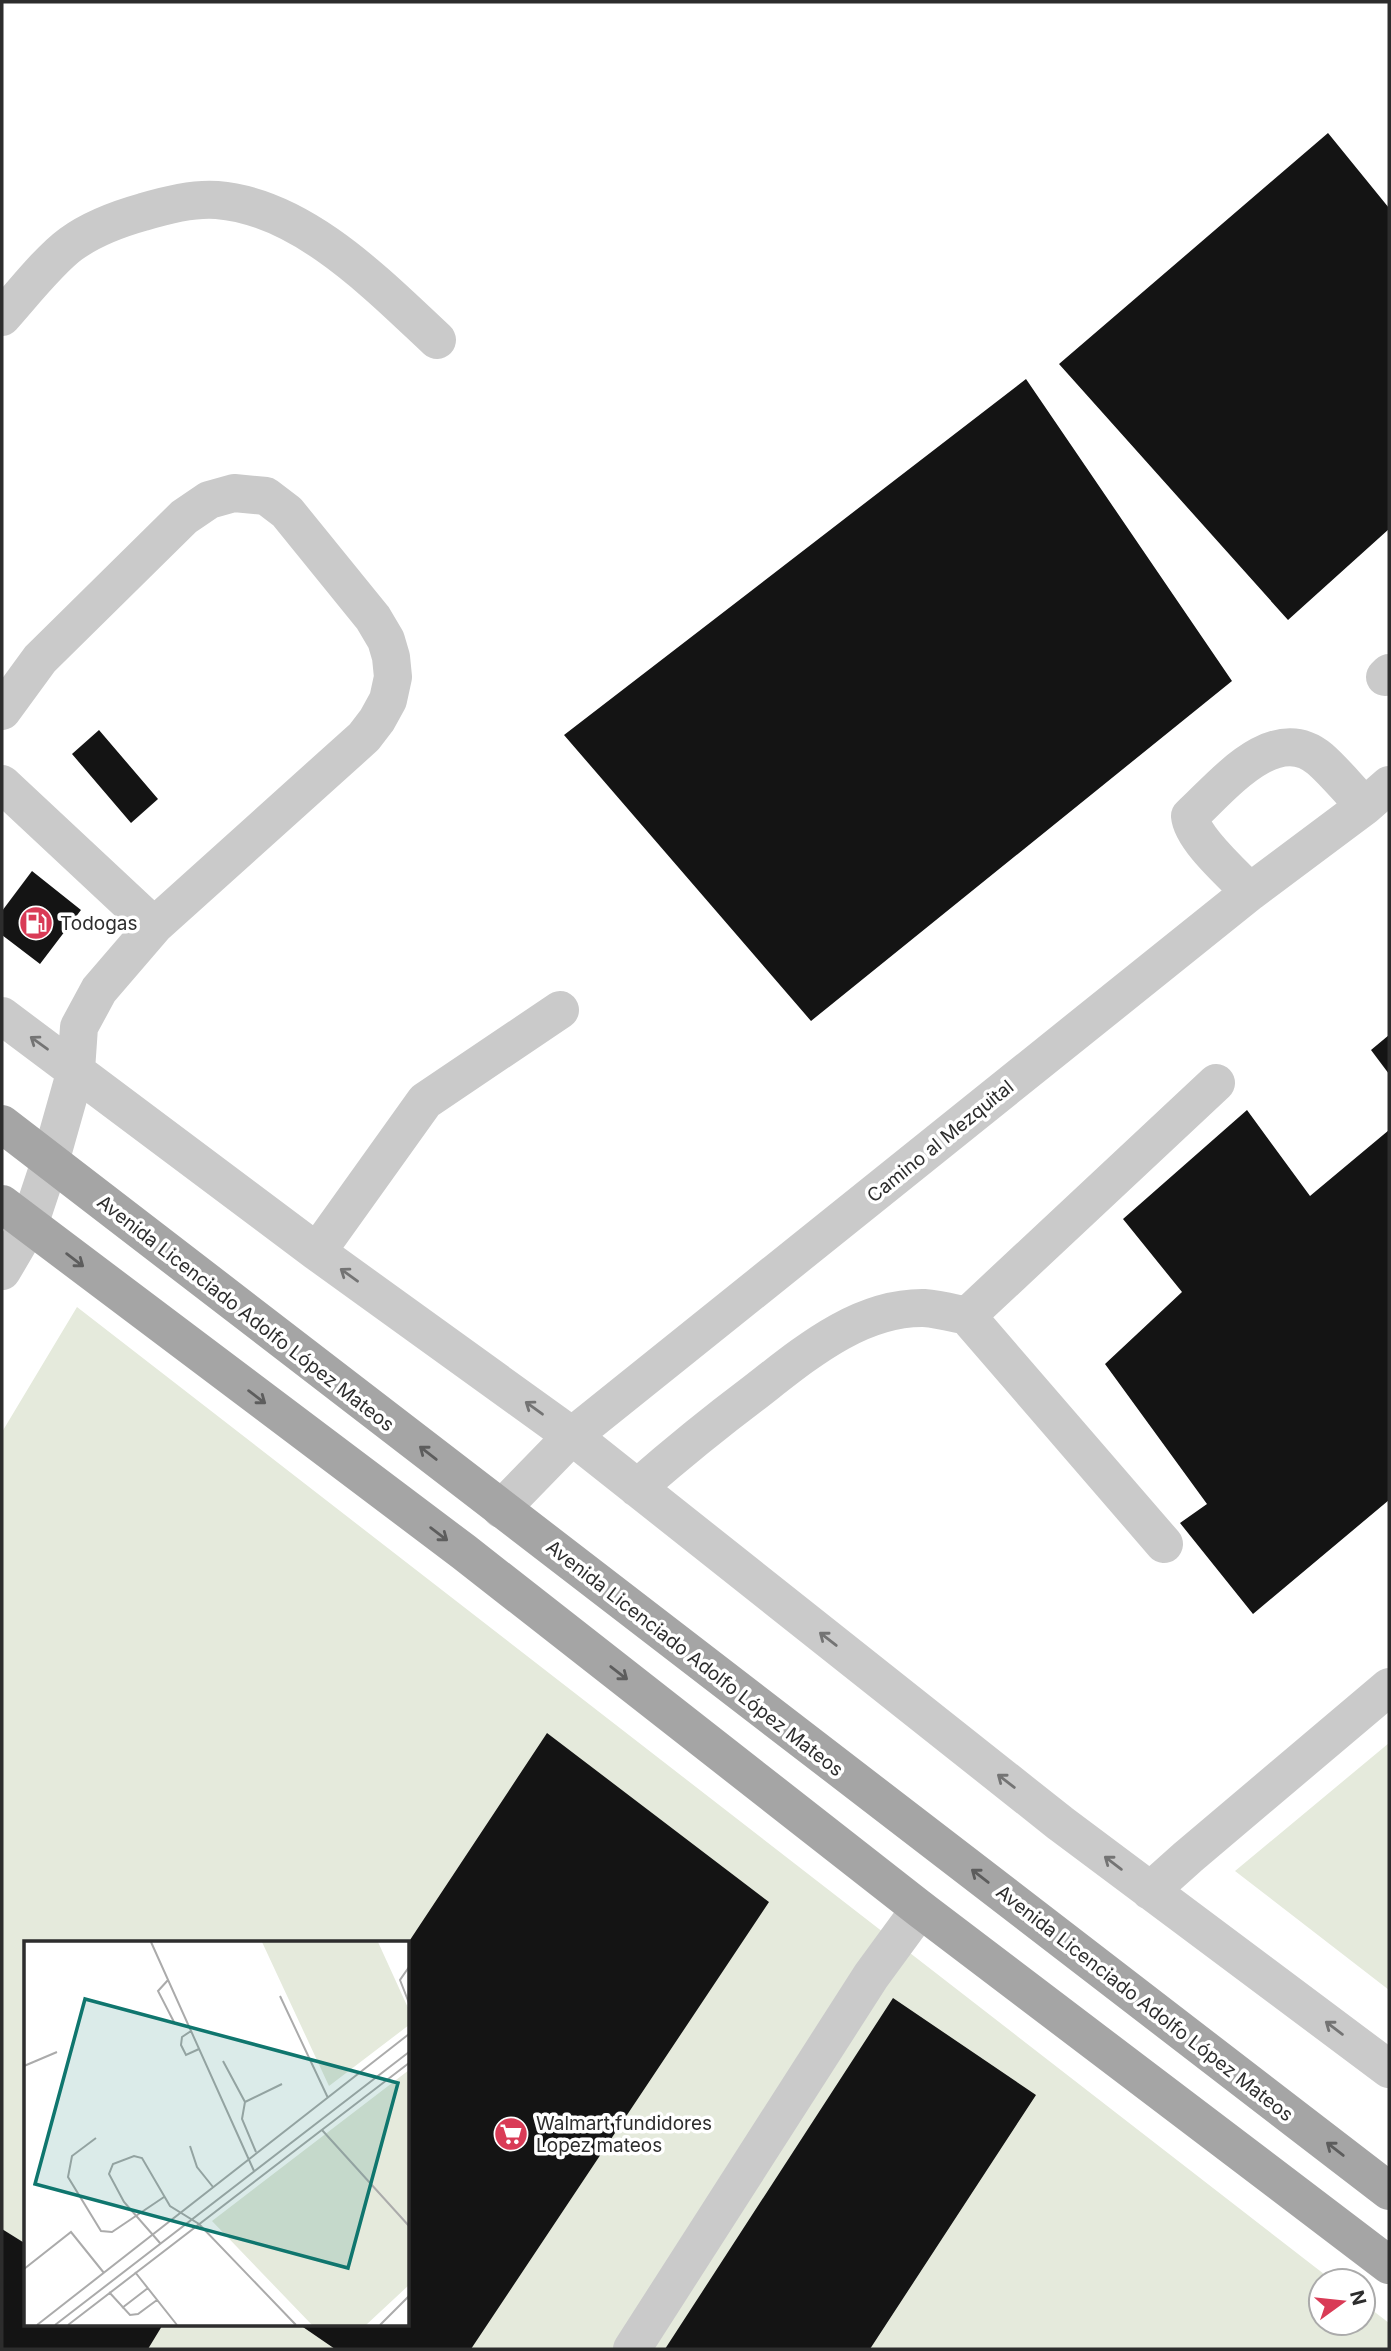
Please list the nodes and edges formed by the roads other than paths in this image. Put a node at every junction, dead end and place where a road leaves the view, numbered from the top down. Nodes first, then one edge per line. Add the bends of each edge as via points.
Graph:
1 (2, 317) edge
2 (437, 340) dead end
3 (2, 711) edge
4 (2, 784) edge
5 (1377, 795) edge
6 (1250, 892) junction
7 (154, 926) junction
8 (560, 1010) dead end
9 (2, 1016) edge
10 (76, 1070) junction
11 (1216, 1083) dead end
12 (2, 1124) edge
13 (50, 1162) junction
14 (15, 1215) edge
15 (317, 1252) junction
16 (2, 1270) edge
17 (967, 1316) junction
18 (572, 1436) junction
19 (637, 1488) junction
20 (502, 1509) junction
21 (1164, 1544) dead end
22 (1389, 1687) edge
23 (1150, 1891) junction
24 (920, 1909) junction
25 (1389, 2069) edge
26 (1389, 2191) edge
27 (1389, 2265) edge
28 (632, 2349) edge

1 - 2 street via 70,244 113,221 166,205 216,200 265,210 312,235 364,272
3 - 7 street via 40,659 184,517 209,500 234,493 266,496 287,512 373,618 386,640 393,677 377,720 364,737
4 - 7 street
5 - 6 street, Camino al Mezquital
5 - 6 street via 1297,748 1272,749 1248,762 1191,816 1191,825
6 - 18 street, Camino al Mezquital
7 - 10 street via 87,1009 79,1027
8 - 15 street via 425,1101
10 -> 9 street
10 - 13 street
10 - 15 street
11 - 17 street
12 - 13 main road, Avenida Licenciado Adolfo López Mateos
13 - 14 street
20 -> 13 main road, Avenida Licenciado Adolfo López Mateos
14 - 16 street
14 -> 24 main road via 464,1552
18 -> 15 street
17 - 19 street via 923,1308 876,1316 843,1330 814,1346
17 - 21 street
18 - 19 street
18 - 20 street, Camino al Mezquital
23 -> 19 street
26 -> 20 main road, Avenida Licenciado Adolfo López Mateos
22 - 23 street
25 -> 23 street
24 - 27 main road
24 - 28 street via 871,1976

